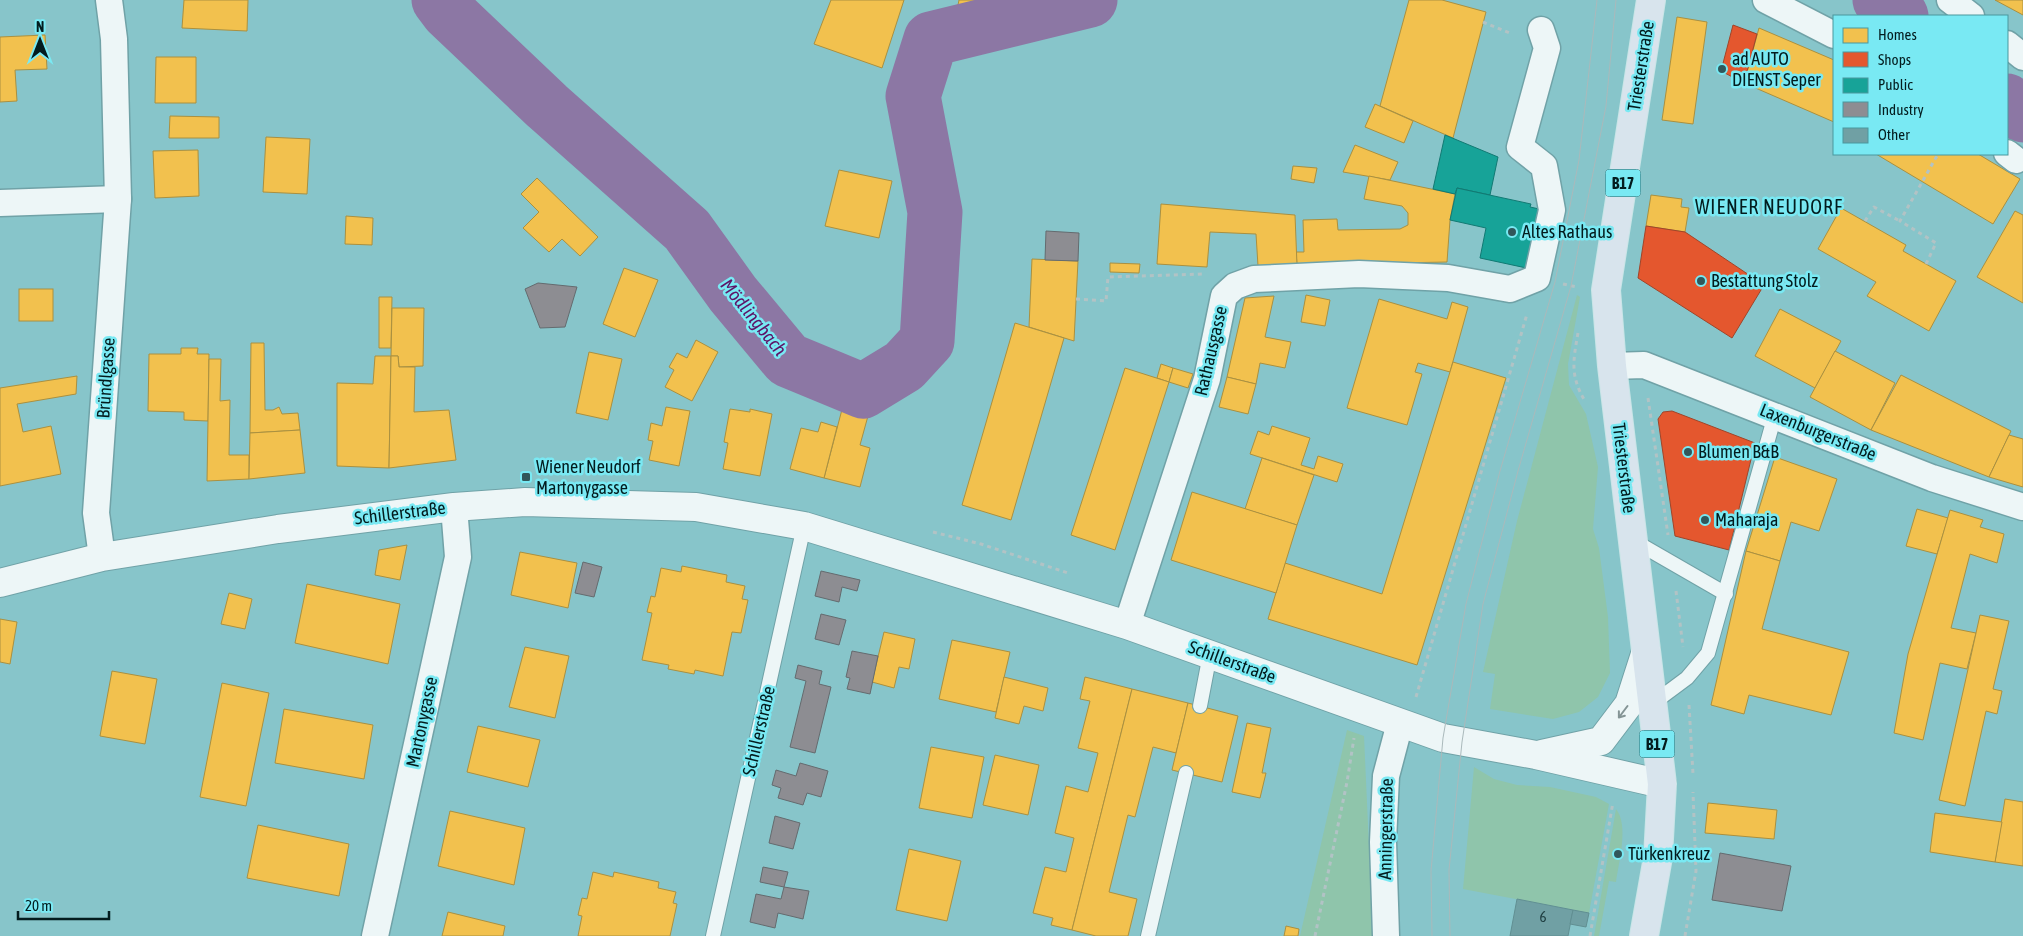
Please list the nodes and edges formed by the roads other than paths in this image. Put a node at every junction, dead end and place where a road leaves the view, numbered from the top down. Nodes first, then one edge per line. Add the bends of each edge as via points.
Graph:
1 (109, 0) edge
2 (1651, 0) edge
3 (1766, 0) edge
4 (1950, 0) edge
5 (1970, 15) edge
6 (1541, 30) dead end
7 (1833, 34) edge
8 (2008, 45) edge
9 (2023, 57) edge
10 (118, 199) junction
11 (0, 203) edge
12 (1612, 366) junction
13 (1775, 415) junction
14 (454, 507) junction
15 (2023, 507) edge
16 (804, 526) junction
17 (1634, 542) junction
18 (102, 557) junction
19 (0, 583) edge
20 (1726, 594) junction
21 (1127, 625) junction
22 (1646, 651) junction
23 (1210, 654) junction
24 (1652, 704) junction
25 (1200, 706) dead end
26 (1407, 715) junction
27 (1536, 756) junction
28 (1186, 773) dead end
29 (1662, 784) junction
30 (376, 936) edge
31 (713, 936) edge
32 (1148, 936) edge
33 (1386, 936) edge
34 (1644, 936) edge

1 - 10 street, Bründlgasse via 114,39
2 - 12 main road, Triesterstraße / B17 via 1606,290
3 - 7 street
4 - 5 street
6 - 21 street, Rathausgasse via 1547,48 1520,147 1544,166 1552,210 1537,278 1510,289 1448,278 1359,274 1254,279 1235,286 1224,296 1207,378
8 - 9 street
10 - 11 street
10 - 18 street, Bründlgasse via 96,513
12 - 13 street, Laxenburgerstraße via 1644,365
12 - 17 main road, Triesterstraße / B17
13 - 15 street, Laxenburgerstraße via 1932,478
13 - 20 lane
14 - 16 street, Schillerstraße via 525,502 696,507
14 - 18 street, Schillerstraße via 278,529
14 - 30 street, Martonygasse via 458,557
16 - 21 street, Schillerstraße
16 - 31 lane, Schillerstraße
17 - 20 lane
17 - 22 main road, Triesterstraße / B17
18 - 19 street, Schillerstraße
20 - 24 lane via 1708,653 1687,678
21 - 23 street, Schillerstraße
22 - 24 main road, Triesterstraße / B17
22 -> 27 street via 1629,704 1601,741
23 - 25 lane
23 - 26 street, Schillerstraße via 1358,708
24 - 29 main road, Triesterstraße / B17
26 - 27 street, Schillerstraße via 1443,738
26 - 33 street, Anningerstraße via 1386,776 1383,842
27 - 29 street, Schillerstraße
28 - 32 lane
29 - 34 main road, Triesterstraße / B17 via 1658,857

